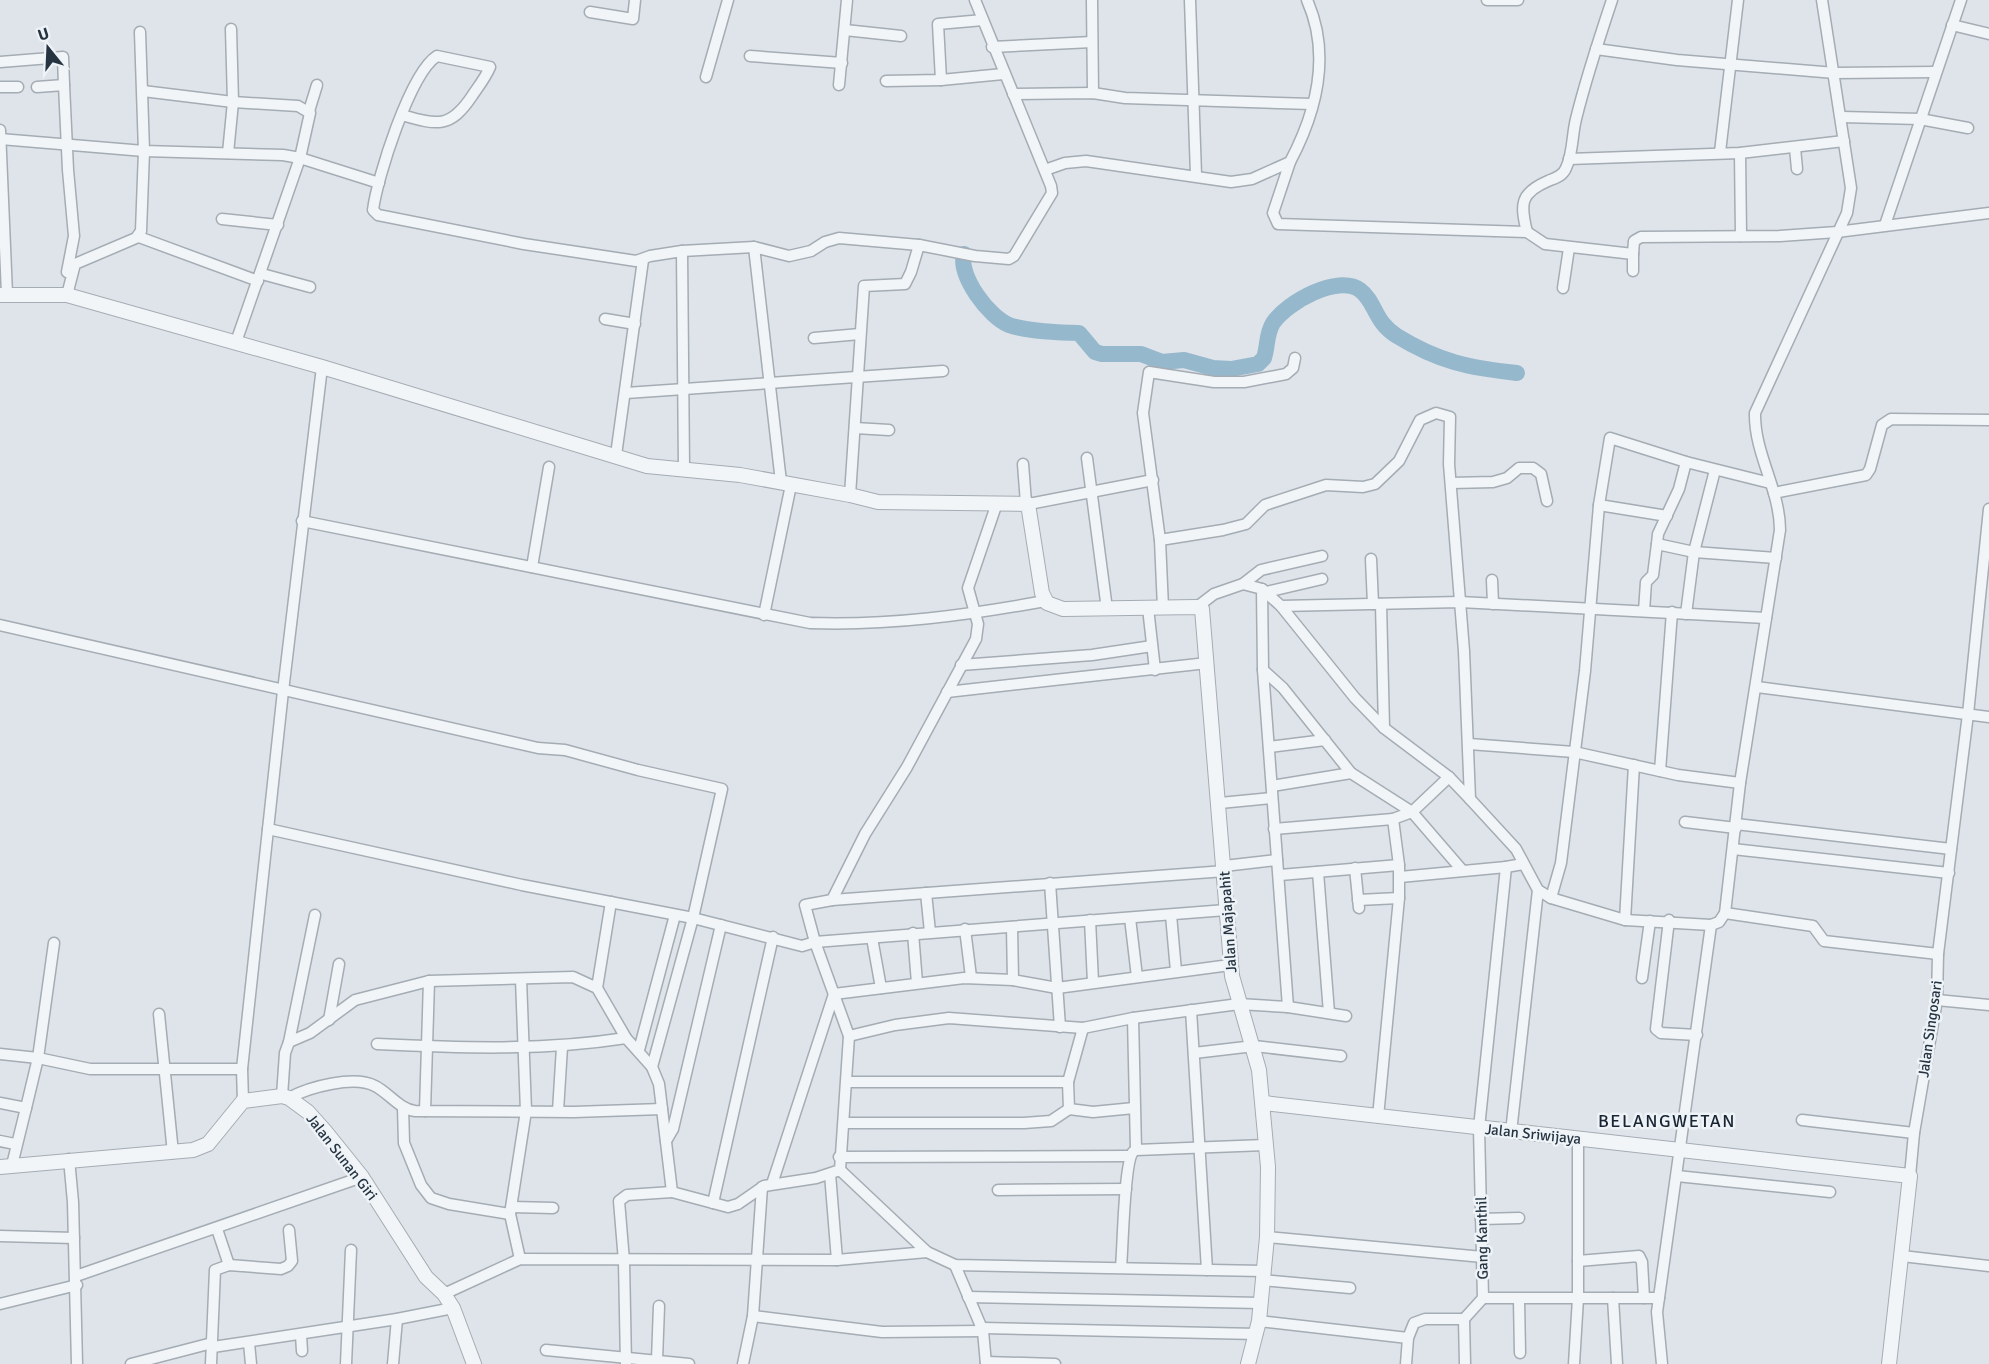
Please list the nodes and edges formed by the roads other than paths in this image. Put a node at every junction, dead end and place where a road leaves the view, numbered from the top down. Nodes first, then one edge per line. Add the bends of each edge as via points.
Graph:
1 (635, 0) edge
2 (728, 0) edge
3 (847, 0) edge
4 (975, 0) edge
5 (1092, 0) edge
6 (1190, 0) edge
7 (1307, 0) edge
8 (1487, 0) edge
9 (1518, 0) edge
10 (1607, 0) edge
11 (1612, 0) edge
12 (1738, 0) edge
13 (1822, 0) edge
14 (1961, 0) edge
15 (590, 10) edge
16 (983, 20) junction
17 (1952, 25) junction
18 (231, 29) dead end
19 (845, 30) junction
20 (140, 32) dead end
21 (1989, 34) edge
22 (901, 36) dead end
23 (1092, 42) junction
24 (992, 47) junction
25 (1596, 49) junction
26 (750, 56) dead end
27 (0, 62) edge
28 (842, 63) junction
29 (1731, 65) junction
30 (1935, 72) junction
31 (1834, 73) junction
32 (1003, 74) junction
33 (706, 77) dead end
34 (941, 80) junction
35 (886, 81) dead end
36 (64, 85) junction
37 (317, 85) dead end
38 (839, 85) dead end
39 (0, 87) edge
40 (18, 87) dead end
41 (37, 87) dead end
42 (143, 91) junction
43 (1093, 93) junction
44 (1013, 94) junction
45 (1193, 100) junction
46 (233, 102) junction
47 (1312, 104) junction
48 (309, 111) junction
49 (402, 115) junction
50 (1842, 117) junction
51 (1920, 119) junction
52 (1968, 128) dead end
53 (0, 136) edge
54 (1844, 141) junction
55 (66, 144) junction
56 (1795, 148) junction
57 (144, 151) junction
58 (1720, 152) junction
59 (228, 153) junction
60 (1740, 153) junction
61 (300, 158) junction
62 (1569, 159) junction
63 (1290, 162) junction
64 (1797, 169) dead end
65 (1045, 170) junction
66 (1196, 175) junction
67 (379, 183) junction
68 (1989, 213) edge
69 (222, 219) dead end
70 (278, 225) junction
71 (1885, 225) junction
72 (1527, 231) junction
73 (1837, 232) junction
74 (1741, 236) junction
75 (139, 237) junction
76 (919, 245) junction
77 (754, 247) junction
78 (1569, 248) junction
79 (682, 251) junction
80 (1633, 254) junction
81 (643, 260) junction
82 (1633, 271) dead end
83 (260, 277) junction
84 (310, 287) dead end
85 (1563, 288) dead end
86 (4, 294) edge
87 (63, 295) junction
88 (605, 319) dead end
89 (635, 324) junction
90 (860, 334) junction
91 (814, 338) dead end
92 (236, 342) junction
93 (1295, 358) dead end
94 (322, 367) junction
95 (944, 371) dead end
96 (857, 376) junction
97 (770, 384) junction
98 (686, 389) junction
99 (626, 393) junction
100 (1989, 420) edge
101 (855, 428) junction
102 (889, 430) dead end
103 (616, 454) junction
104 (1087, 458) dead end
105 (1686, 462) junction
106 (1023, 464) dead end
107 (549, 467) dead end
108 (684, 469) junction
109 (1715, 470) junction
110 (1153, 480) junction
111 (786, 483) junction
112 (1451, 483) junction
113 (1772, 488) junction
114 (1091, 491) junction
115 (850, 495) junction
116 (1547, 501) dead end
117 (996, 503) junction
118 (1028, 504) junction
119 (1599, 505) junction
120 (1989, 509) edge
121 (1667, 516) junction
122 (302, 521) junction
123 (1160, 540) junction
124 (1656, 544) junction
125 (1694, 552) junction
126 (1322, 556) dead end
127 (1776, 558) junction
128 (1371, 559) dead end
129 (532, 567) junction
130 (1322, 579) dead end
131 (1492, 580) dead end
132 (1243, 584) junction
133 (1264, 591) junction
134 (1045, 601) junction
135 (1460, 602) junction
136 (1377, 604) junction
137 (1493, 604) junction
138 (1281, 606) junction
139 (1197, 607) junction
140 (1592, 607) junction
141 (1148, 608) junction
142 (1163, 608) junction
143 (1107, 609) junction
144 (1644, 610) junction
145 (1672, 612) junction
146 (975, 613) junction
147 (1686, 614) junction
148 (764, 615) junction
149 (1766, 618) junction
150 (0, 625) edge
151 (1152, 646) junction
152 (1207, 663) junction
153 (961, 665) junction
154 (1155, 670) junction
155 (1263, 670) junction
156 (1757, 687) junction
157 (283, 691) junction
158 (947, 692) junction
159 (1968, 714) junction
160 (1989, 717) edge
161 (1384, 728) junction
162 (1325, 740) junction
163 (1469, 744) junction
164 (1269, 747) junction
165 (1574, 752) junction
166 (1634, 765) junction
167 (1660, 771) junction
168 (1351, 773) junction
169 (1449, 777) junction
170 (1740, 783) junction
171 (1272, 786) junction
172 (1272, 798) junction
173 (1470, 799) junction
174 (1220, 803) junction
175 (1412, 812) junction
176 (1393, 819) junction
177 (1685, 822) dead end
178 (1736, 826) junction
179 (268, 829) junction
180 (1274, 829) junction
181 (1733, 849) junction
182 (1951, 849) junction
183 (1277, 860) junction
184 (1523, 864) junction
185 (1399, 865) junction
186 (1506, 867) junction
187 (1224, 868) junction
188 (1355, 868) junction
189 (1462, 870) junction
190 (1318, 872) junction
191 (1949, 873) junction
192 (1280, 875) junction
193 (1400, 877) junction
194 (1050, 883) junction
195 (1538, 890) junction
196 (926, 893) junction
197 (1399, 898) junction
198 (1551, 898) junction
199 (832, 900) junction
200 (611, 902) junction
201 (1226, 910) junction
202 (1725, 914) junction
203 (315, 915) dead end
204 (675, 915) junction
205 (1171, 915) junction
206 (693, 918) junction
207 (1130, 918) junction
208 (1090, 920) junction
209 (1624, 920) junction
210 (1669, 920) junction
211 (1650, 921) junction
212 (1052, 923) junction
213 (721, 925) junction
214 (1711, 925) junction
215 (1012, 927) junction
216 (965, 929) junction
217 (930, 932) junction
218 (914, 933) junction
219 (773, 937) junction
220 (872, 938) junction
221 (815, 942) junction
222 (54, 943) dead end
223 (1938, 954) junction
224 (339, 964) dead end
225 (1230, 965) junction
226 (1176, 970) junction
227 (971, 977) junction
228 (1137, 977) junction
229 (1642, 978) dead end
230 (521, 979) junction
231 (1013, 980) junction
232 (429, 981) junction
233 (1093, 982) junction
234 (917, 983) junction
235 (597, 988) junction
236 (881, 988) junction
237 (1057, 988) junction
238 (834, 994) junction
239 (1936, 1000) junction
240 (1239, 1004) junction
241 (1989, 1005) edge
242 (1288, 1007) junction
243 (1191, 1010) junction
244 (1329, 1013) junction
245 (159, 1014) dead end
246 (1346, 1016) dead end
247 (1133, 1018) junction
248 (329, 1020) junction
249 (1060, 1027) junction
250 (1083, 1028) junction
251 (1697, 1035) junction
252 (849, 1036) junction
253 (626, 1038) junction
254 (289, 1042) junction
255 (377, 1044) dead end
256 (1254, 1046) junction
257 (428, 1047) junction
258 (562, 1047) junction
259 (524, 1048) junction
260 (639, 1050) junction
261 (1194, 1053) junction
262 (0, 1054) edge
263 (1341, 1056) dead end
264 (38, 1058) junction
265 (652, 1067) junction
266 (242, 1069) junction
267 (166, 1070) junction
268 (1068, 1082) junction
269 (848, 1083) junction
270 (285, 1097) junction
271 (243, 1101) junction
272 (0, 1103) edge
273 (1264, 1103) junction
274 (404, 1107) junction
275 (26, 1108) junction
276 (1134, 1108) junction
277 (662, 1109) junction
278 (1069, 1109) junction
279 (425, 1111) junction
280 (526, 1111) junction
281 (558, 1111) junction
282 (1378, 1117) junction
283 (1802, 1120) dead end
284 (845, 1123) junction
285 (1479, 1128) junction
286 (1511, 1132) junction
287 (1914, 1133) junction
288 (1578, 1139) junction
289 (0, 1141) edge
290 (666, 1141) junction
291 (15, 1144) junction
292 (1265, 1145) junction
293 (1201, 1147) junction
294 (1679, 1148) junction
295 (173, 1153) junction
296 (1133, 1153) junction
297 (839, 1157) junction
298 (69, 1160) junction
299 (6, 1166) edge
300 (835, 1172) junction
301 (1677, 1176) junction
302 (1910, 1176) junction
303 (362, 1177) junction
304 (767, 1186) junction
305 (1126, 1189) junction
306 (998, 1190) dead end
307 (672, 1192) junction
308 (1830, 1192) dead end
309 (713, 1203) junction
310 (553, 1208) dead end
311 (511, 1211) junction
312 (1519, 1218) dead end
313 (1481, 1219) junction
314 (217, 1229) junction
315 (289, 1230) dead end
316 (0, 1236) edge
317 (1267, 1237) junction
318 (74, 1238) junction
319 (351, 1250) dead end
320 (927, 1252) junction
321 (1902, 1256) junction
322 (1483, 1257) junction
323 (520, 1259) junction
324 (759, 1260) junction
325 (837, 1260) junction
326 (624, 1261) junction
327 (1578, 1261) junction
328 (229, 1265) junction
329 (955, 1265) junction
330 (1989, 1266) edge
331 (1121, 1267) junction
332 (1207, 1270) junction
333 (1262, 1275) junction
334 (76, 1280) junction
335 (1350, 1288) dead end
336 (444, 1294) junction
337 (968, 1298) junction
338 (1483, 1298) junction
339 (1578, 1298) junction
340 (1613, 1298) junction
341 (1644, 1298) junction
342 (1659, 1298) junction
343 (1519, 1299) junction
344 (1260, 1303) junction
345 (0, 1304) edge
346 (659, 1306) dead end
347 (453, 1308) junction
348 (753, 1316) junction
349 (398, 1319) junction
350 (1464, 1319) junction
351 (348, 1327) junction
352 (1258, 1328) junction
353 (982, 1329) junction
354 (301, 1335) junction
355 (1408, 1338) junction
356 (249, 1342) junction
357 (213, 1345) junction
358 (546, 1350) dead end
359 (302, 1351) dead end
360 (1520, 1353) dead end
361 (626, 1360) edge
362 (657, 1360) junction
363 (986, 1363) edge
364 (77, 1364) edge
365 (131, 1364) edge
366 (211, 1364) edge
367 (251, 1364) edge
368 (346, 1364) edge
369 (393, 1364) edge
370 (474, 1364) edge
371 (689, 1364) edge
372 (742, 1364) edge
373 (1056, 1364) edge
374 (1248, 1364) edge
375 (1406, 1364) edge
376 (1465, 1364) edge
377 (1574, 1364) edge
378 (1617, 1364) edge
379 (1662, 1364) edge
380 (1889, 1364) edge

1 - 15 street via 633,19
2 - 33 street
3 - 19 street
4 - 16 street
5 - 23 street
6 - 45 street
7 - 47 street via 1315,22 1321,63
8 - 9 street
10 - 11 street
11 - 25 street
12 - 29 street
13 - 31 street
14 - 17 street
16 - 24 street
16 - 34 street via 938,24
17 - 21 street
17 - 30 street
18 - 46 street
19 - 22 street
19 - 28 street
20 - 42 street
23 - 24 street
23 - 43 street
24 - 32 street
25 - 29 street
25 - 62 street via 1572,133
26 - 28 street
27 - 36 street via 63,57
28 - 38 street
29 - 31 street
29 - 58 street
30 - 31 street
30 - 51 street
31 - 50 street
32 - 34 street
32 - 44 street
34 - 35 street
36 - 41 street
36 - 55 street
37 - 48 street
39 - 40 street
42 - 46 street
42 - 57 street
43 - 44 street
43 - 45 street
44 - 65 street
45 - 47 street
45 - 66 street
46 - 48 street via 298,106
46 - 59 street
47 - 63 street
48 - 61 street
49 - 49 street via 413,87 434,58 441,56 490,67 453,119 427,122
49 - 67 street
50 - 51 street
50 - 54 street
51 - 52 street
51 - 71 street
53 - 55 street
53 - 86 street
54 - 56 street
54 - 73 street via 1851,197
55 - 57 street
55 - 87 street via 74,236
56 - 60 street
56 - 64 street
57 - 59 street
57 - 75 street
58 - 60 street
58 - 62 street
59 - 61 street
60 - 74 street
61 - 67 street
61 - 70 street
62 - 72 street via 1562,175 1524,198 1522,212
63 - 66 street via 1241,182
63 - 72 street via 1273,213 1278,224
65 - 66 street via 1086,161
65 - 76 street via 1052,193 1018,251 1009,259
67 - 81 street via 373,210 378,215 593,256
68 - 71 street
69 - 70 street
70 - 83 street
71 - 73 street
72 - 78 street via 1545,244
73 - 74 street
73 - 113 street via 1755,413
74 - 80 street via 1639,238 1634,242
75 - 83 street
75 - 87 street via 75,264
76 - 77 street via 838,238 789,256
76 - 90 street via 904,284 864,286
77 - 79 street
77 - 97 street
78 - 80 street
78 - 85 street
79 - 81 street
79 - 98 street
80 - 82 street
81 - 89 street
83 - 84 street
83 - 92 street
86 - 87 street
87 - 92 street
88 - 89 street
89 - 99 street
90 - 91 street
90 - 96 street
92 - 94 street
93 - 110 street via 1293,368 1286,374 1244,382 1214,382 1149,372 1143,413
94 - 103 street
94 - 122 street
95 - 96 street
96 - 97 street
96 - 101 street
97 - 98 street
97 - 111 street
98 - 99 street
98 - 108 street
99 - 103 street
100 - 113 street via 1891,418 1882,425 1866,475
101 - 102 street
101 - 115 street
103 - 108 street via 647,466
104 - 114 street
105 - 109 street
105 - 119 street via 1610,439
105 - 121 street
106 - 118 street
107 - 129 street
108 - 111 street
109 - 113 street
109 - 125 street
110 - 114 street
110 - 123 street
111 - 115 street
111 - 148 street
112 - 116 street via 1493,482 1507,478 1519,468 1533,468 1541,474
112 - 123 street via 1450,417 1436,412 1420,420 1399,461 1375,484 1326,485 1265,505 1246,524
112 - 135 street
113 - 127 street via 1780,510
114 - 118 street
114 - 143 street
115 - 117 street via 886,503
117 - 118 street
117 - 146 street via 968,588
118 - 134 street
119 - 121 street
119 - 140 street
120 - 159 street, Jalan Singosari
121 - 124 street
122 - 129 street
122 - 157 street
123 - 142 street
124 - 125 street
124 - 144 street via 1653,575 1646,582
125 - 127 street
125 - 147 street
126 - 132 street via 1272,565
127 - 149 street
128 - 136 street
129 - 148 street
130 - 133 street
131 - 137 street
132 - 133 street
132 - 139 street via 1214,594
133 - 138 street
133 - 155 street
134 - 143 street via 1063,609
134 - 146 street
135 - 136 street
135 - 137 street
135 - 163 street
136 - 138 street
136 - 161 street
137 - 140 street
138 - 161 street
139 - 142 street
139 - 152 street, Jalan Majapahit via 1203,611
140 - 144 street
140 - 165 street
141 - 142 street
141 - 143 street
141 - 151 street
144 - 145 street
145 - 147 street
145 - 167 street
146 - 148 street via 850,625
146 - 153 street via 976,639
147 - 149 street
149 - 156 street
150 - 157 street
151 - 153 street via 1092,655
151 - 154 street
152 - 154 street
152 - 174 street, Jalan Majapahit
153 - 158 street
154 - 158 street
155 - 162 street via 1283,688
155 - 164 street
156 - 159 street
156 - 170 street
157 - 179 street
157 - 206 street via 538,748 565,750 720,788 722,795
158 - 199 street via 865,834
159 - 160 street
159 - 182 street, Jalan Singosari
161 - 169 street
162 - 164 street
162 - 168 street
163 - 165 street
163 - 173 street
164 - 171 street
165 - 166 street
165 - 198 street via 1561,863
166 - 167 street
166 - 209 street
167 - 170 street
168 - 171 street
168 - 175 street
169 - 173 street
169 - 175 street
170 - 178 street
171 - 172 street
172 - 174 street
172 - 180 street
173 - 184 street via 1515,849
174 - 187 street, Jalan Majapahit
175 - 176 street
175 - 189 street
176 - 180 street
176 - 185 street
177 - 178 street
178 - 181 street
178 - 182 street
179 - 200 street
179 - 266 street
180 - 183 street
181 - 191 street
181 - 202 street
182 - 191 street, Jalan Singosari
183 - 187 street
183 - 192 street
184 - 186 street
184 - 195 street
185 - 188 street
185 - 193 street
186 - 189 street
186 - 285 street, Gang Kanthil
187 - 194 street
187 - 201 street, Jalan Majapahit
188 - 190 street
188 - 197 street via 1359,904
189 - 193 street
190 - 192 street
190 - 244 street
191 - 223 street, Jalan Singosari
192 - 242 street
193 - 197 street
194 - 196 street
194 - 212 street
195 - 198 street
195 - 286 street
196 - 199 street
196 - 217 street
197 - 282 street
198 - 209 street
199 - 221 street via 805,905
200 - 204 street
200 - 235 street
201 - 205 street
201 - 225 street, Jalan Majapahit
202 - 214 street
202 - 223 street via 1813,926 1824,941
203 - 254 street
204 - 206 street
204 - 260 street
205 - 207 street
205 - 226 street
206 - 213 street
206 - 265 street
207 - 208 street
207 - 228 street
208 - 212 street
208 - 233 street
209 - 211 street
210 - 211 street
210 - 214 street
210 - 251 street via 1656,1029 1661,1033
211 - 229 street
212 - 215 street
212 - 237 street
213 - 219 street
213 - 290 street via 674,1129
214 - 251 street
215 - 216 street
215 - 231 street
216 - 217 street
216 - 227 street
217 - 218 street
218 - 220 street
218 - 234 street
219 - 221 street via 802,946
219 - 309 street
220 - 221 street
220 - 236 street
221 - 238 street
222 - 264 street
223 - 239 street, Jalan Singosari
224 - 248 street
225 - 226 street
225 - 240 street, Jalan Majapahit
226 - 228 street
227 - 231 street
227 - 234 street
228 - 233 street
230 - 232 street
230 - 235 street via 573,977
230 - 259 street
231 - 237 street
232 - 248 street via 355,1000
232 - 257 street
233 - 237 street
234 - 236 street
235 - 253 street
236 - 238 street
237 - 249 street
238 - 252 street
238 - 304 street
239 - 241 street
239 - 287 street, Jalan Singosari
240 - 242 street
240 - 243 street
240 - 256 street, Jalan Majapahit
242 - 244 street
243 - 247 street
243 - 261 street
244 - 246 street
245 - 267 street
247 - 250 street
247 - 276 street
248 - 254 street via 310,1034
249 - 250 street
249 - 252 street via 949,1018 895,1024
250 - 268 street
251 - 294 street
252 - 269 street
253 - 258 street
253 - 260 street
254 - 270 street via 285,1053
255 - 257 street
256 - 261 street
256 - 263 street
256 - 273 street, Jalan Majapahit
257 - 259 street
257 - 279 street
258 - 259 street
258 - 281 street
259 - 280 street
260 - 265 street
261 - 293 street
262 - 264 street
264 - 267 street via 90,1069
264 - 275 street
265 - 277 street
266 - 267 street
266 - 271 street
267 - 295 street
268 - 269 street
268 - 278 street
269 - 284 street
270 - 271 street
270 - 274 street via 318,1086 363,1082 374,1085
270 - 303 street, Jalan Sunan Giri via 308,1112
271 - 295 street via 208,1144
272 - 275 street
273 - 282 street, Jalan Sriwijaya
273 - 292 street, Jalan Majapahit
274 - 279 street
274 - 311 street via 404,1143 421,1185 431,1198 449,1204
275 - 291 street
276 - 278 street via 1093,1112
276 - 296 street
277 - 281 street
277 - 290 street
278 - 284 street via 1051,1121 1035,1122
279 - 280 street
280 - 281 street
280 - 311 street
282 - 285 street, Jalan Sriwijaya
283 - 287 street
284 - 297 street
285 - 286 street, Jalan Sriwijaya
285 - 313 street, Gang Kanthil
286 - 288 street, Jalan Sriwijaya
287 - 302 street, Jalan Singosari
288 - 294 street, Jalan Sriwijaya
288 - 327 street
289 - 291 street
290 - 307 street
291 - 299 street
292 - 293 street
292 - 317 street, Jalan Majapahit via 1269,1184
293 - 296 street
293 - 332 street
294 - 301 street
294 - 302 street, Jalan Sriwijaya
295 - 298 street
296 - 297 street
296 - 305 street
297 - 300 street
298 - 299 street
298 - 318 street
300 - 304 street
300 - 320 street
300 - 325 street
301 - 308 street
301 - 342 street
302 - 321 street, Jalan Singosari
303 - 314 street
303 - 336 street, Jalan Sunan Giri via 426,1276
304 - 309 street via 734,1206
304 - 324 street
305 - 306 street
305 - 331 street
307 - 309 street
307 - 326 street via 621,1197
310 - 311 street
311 - 323 street
312 - 313 street
313 - 322 street, Gang Kanthil
314 - 328 street
314 - 334 street
315 - 328 street via 292,1261 288,1266 281,1269
316 - 318 street
317 - 322 street
317 - 333 street, Jalan Majapahit
318 - 334 street
319 - 351 street
320 - 325 street
320 - 329 street
321 - 330 street
321 - 380 street, Jalan Singosari
322 - 338 street, Gang Kanthil
323 - 326 street
323 - 336 street
324 - 325 street
324 - 326 street
324 - 348 street
326 - 361 street
327 - 339 street
327 - 341 street via 1639,1256
328 - 357 street via 215,1270
329 - 331 street
329 - 337 street
331 - 332 street
332 - 333 street
333 - 335 street
333 - 344 street, Jalan Majapahit
334 - 345 street
334 - 364 street
336 - 347 street, Jalan Sunan Giri
337 - 344 street
337 - 353 street
338 - 343 street
338 - 350 street, Gang Kanthil
339 - 340 street
339 - 343 street
339 - 377 street
340 - 341 street
340 - 378 street
341 - 342 street
342 - 379 street
343 - 360 street
344 - 352 street, Jalan Majapahit
346 - 362 street
347 - 349 street
347 - 370 street, Jalan Sunan Giri
348 - 353 street via 882,1332
348 - 372 street
349 - 351 street
349 - 369 street
350 - 355 street via 1420,1320 1411,1326
350 - 376 street
351 - 354 street
351 - 368 street
352 - 353 street
352 - 355 street
352 - 374 street, Jalan Majapahit
353 - 363 street
354 - 356 street
354 - 359 street
355 - 375 street
356 - 357 street
356 - 367 street
357 - 365 street
357 - 366 street
358 - 361 street
361 - 362 street
362 - 371 street
363 - 373 street

